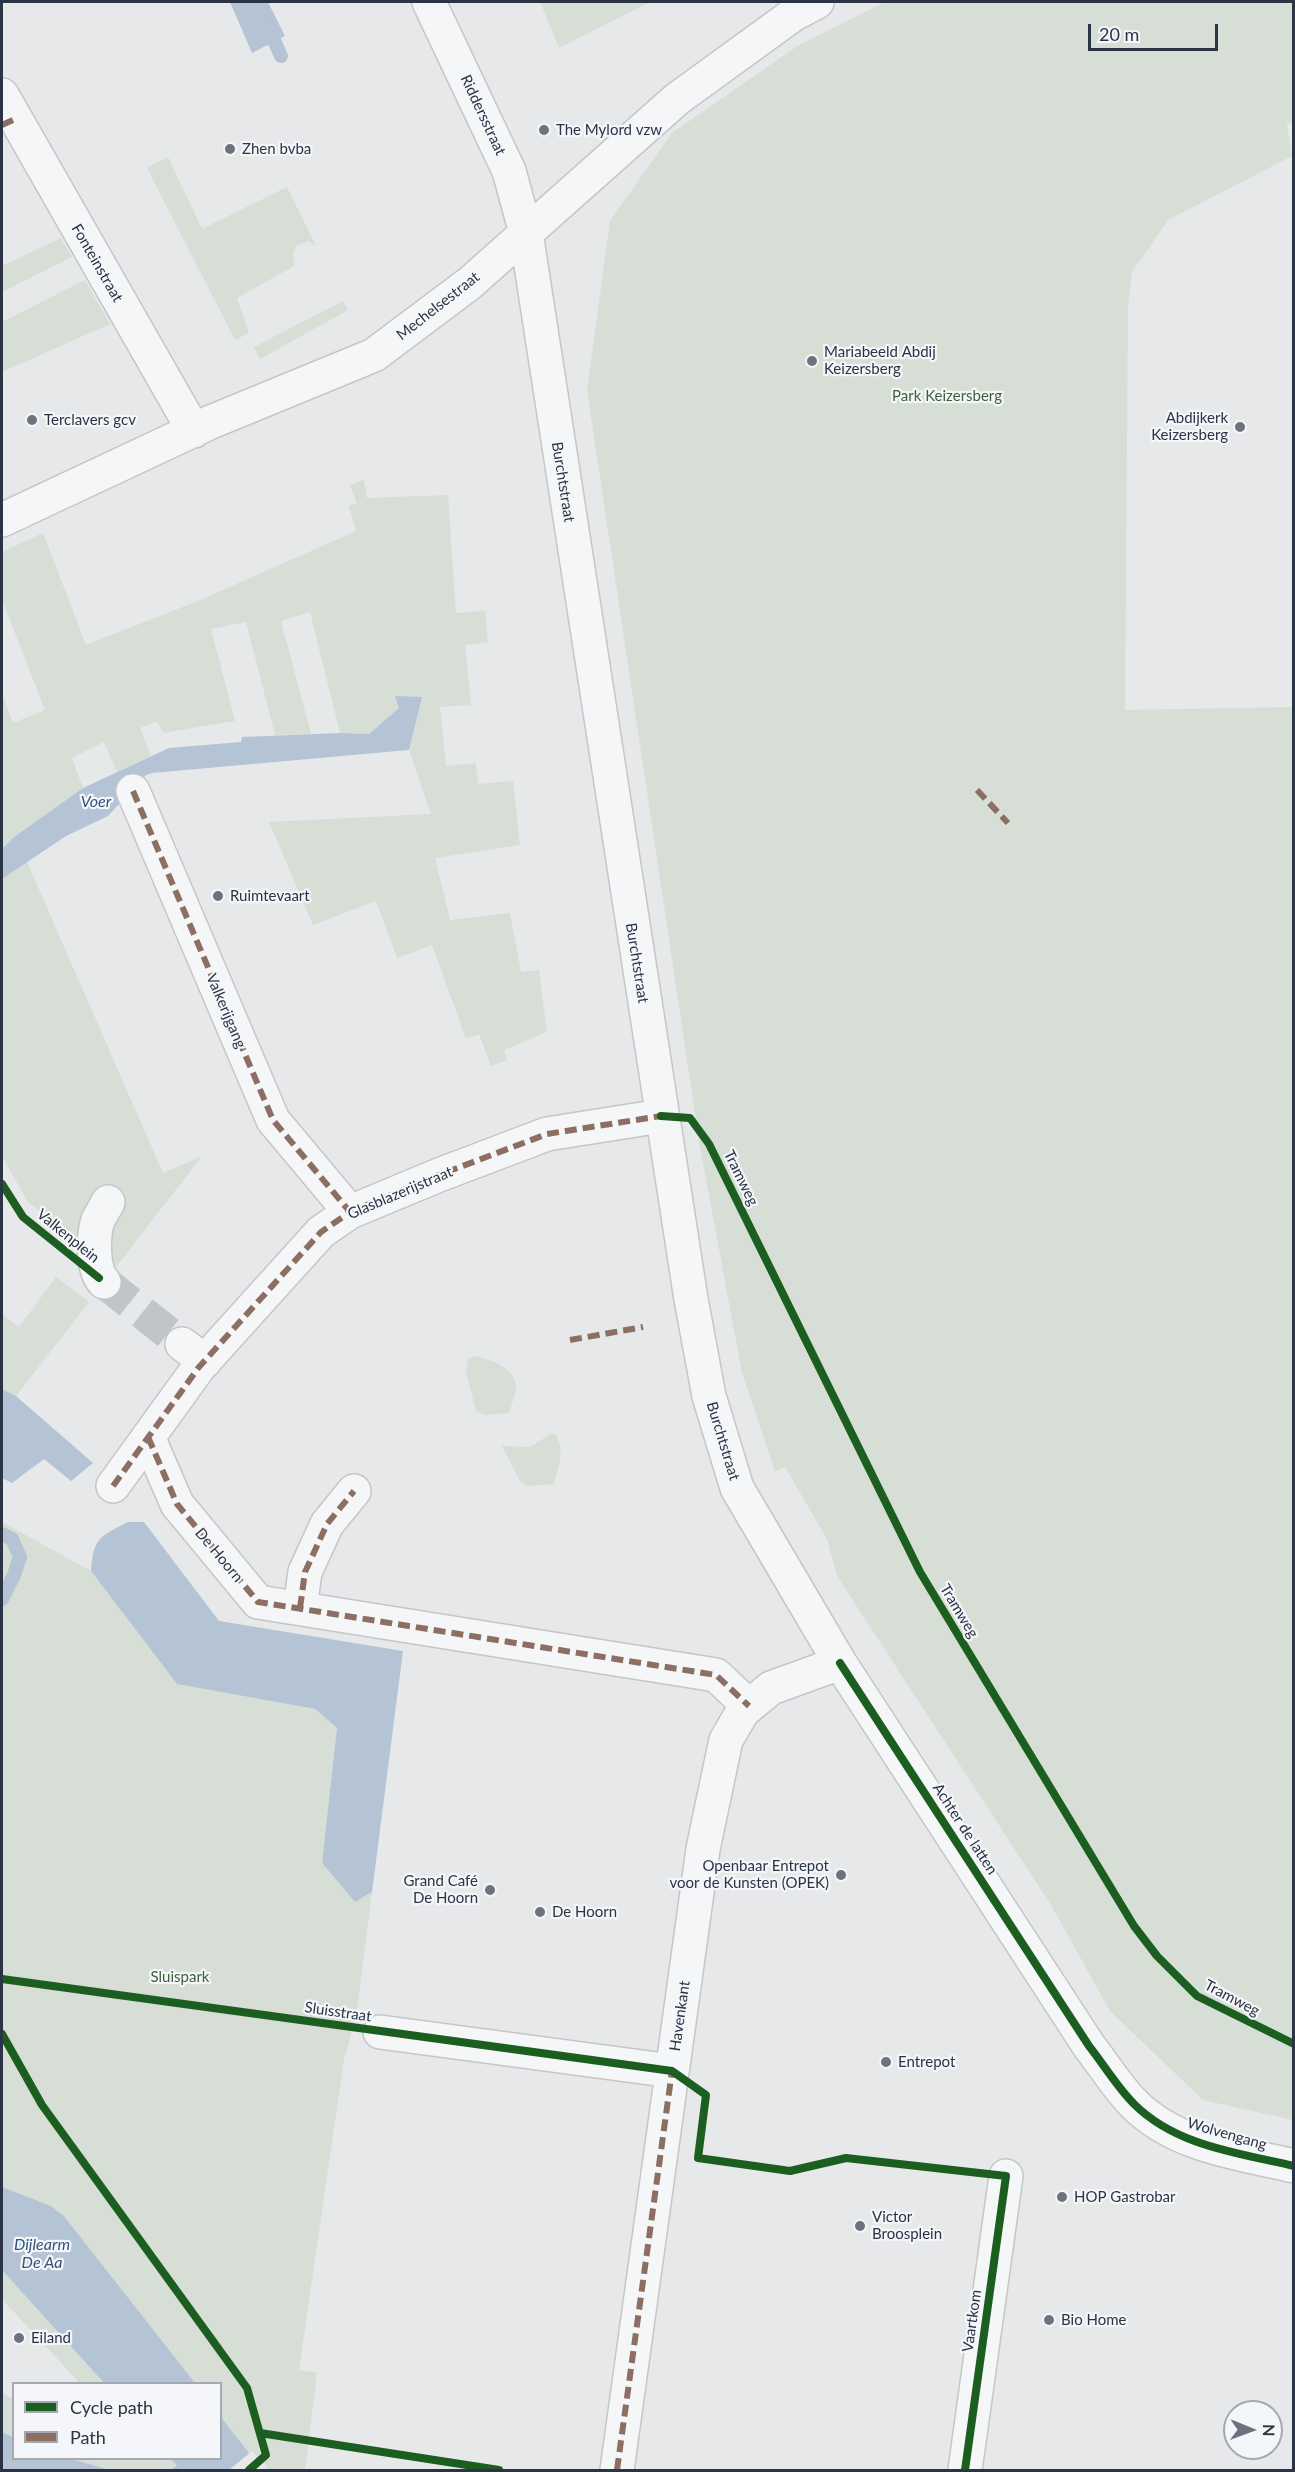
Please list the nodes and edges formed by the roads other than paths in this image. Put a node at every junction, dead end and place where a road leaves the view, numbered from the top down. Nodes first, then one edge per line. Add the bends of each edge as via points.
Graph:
1 (429, 2) edge
2 (817, 2) edge
3 (6, 113) edge
4 (526, 233) junction
5 (194, 431) junction
6 (2, 520) edge
7 (133, 790) dead end
8 (661, 1116) junction
9 (108, 1202) dead end
10 (350, 1212) junction
11 (104, 1282) tunnel mouth
12 (148, 1437) junction
13 (113, 1486) dead end
14 (354, 1491) dead end
15 (300, 1608) junction
16 (840, 1663) junction
17 (750, 1706) junction
18 (1066, 2010) joint
19 (380, 2032) dead end
20 (672, 2071) junction
21 (1293, 2166) edge
22 (1005, 2176) dead end
23 (617, 2470) edge
24 (965, 2470) edge

1 - 4 street, Riddersstraat via 509,171
2 - 4 street, Mechelsestraat via 794,14 677,99
3 - 5 street, Fonteinstraat
4 - 5 street, Mechelsestraat via 470,283 374,355
4 - 8 street, Burchtstraat
5 - 6 street, Mechelsestraat
7 - 10 street, Valkerijgang via 273,1120
8 - 10 street, Glasblazerijstraat via 548,1134
8 - 16 street, Burchtstraat via 709,1396 737,1488
9 - 11 street, Valkenplein via 98,1221 94,1247 99,1278
10 - 12 street, Glasblazerijstraat via 321,1232 194,1352
12 - 13 street, Glasblazerijstraat
12 - 15 street, De Hoorn via 177,1504 258,1602
14 - 15 street via 327,1524 305,1572
15 - 17 street, De Hoorn via 716,1675
16 - 17 street, Havenkant via 771,1688
16 - 18 street, Achter de latten
17 - 20 street, Havenkant via 743,1711 723,1751 703,1849
18 - 21 street, Wolvengang via 1133,2103 1160,2125 1193,2142
19 - 20 street, Sluisstraat
20 - 23 street, Havenkant
22 - 24 street, Vaartkom

